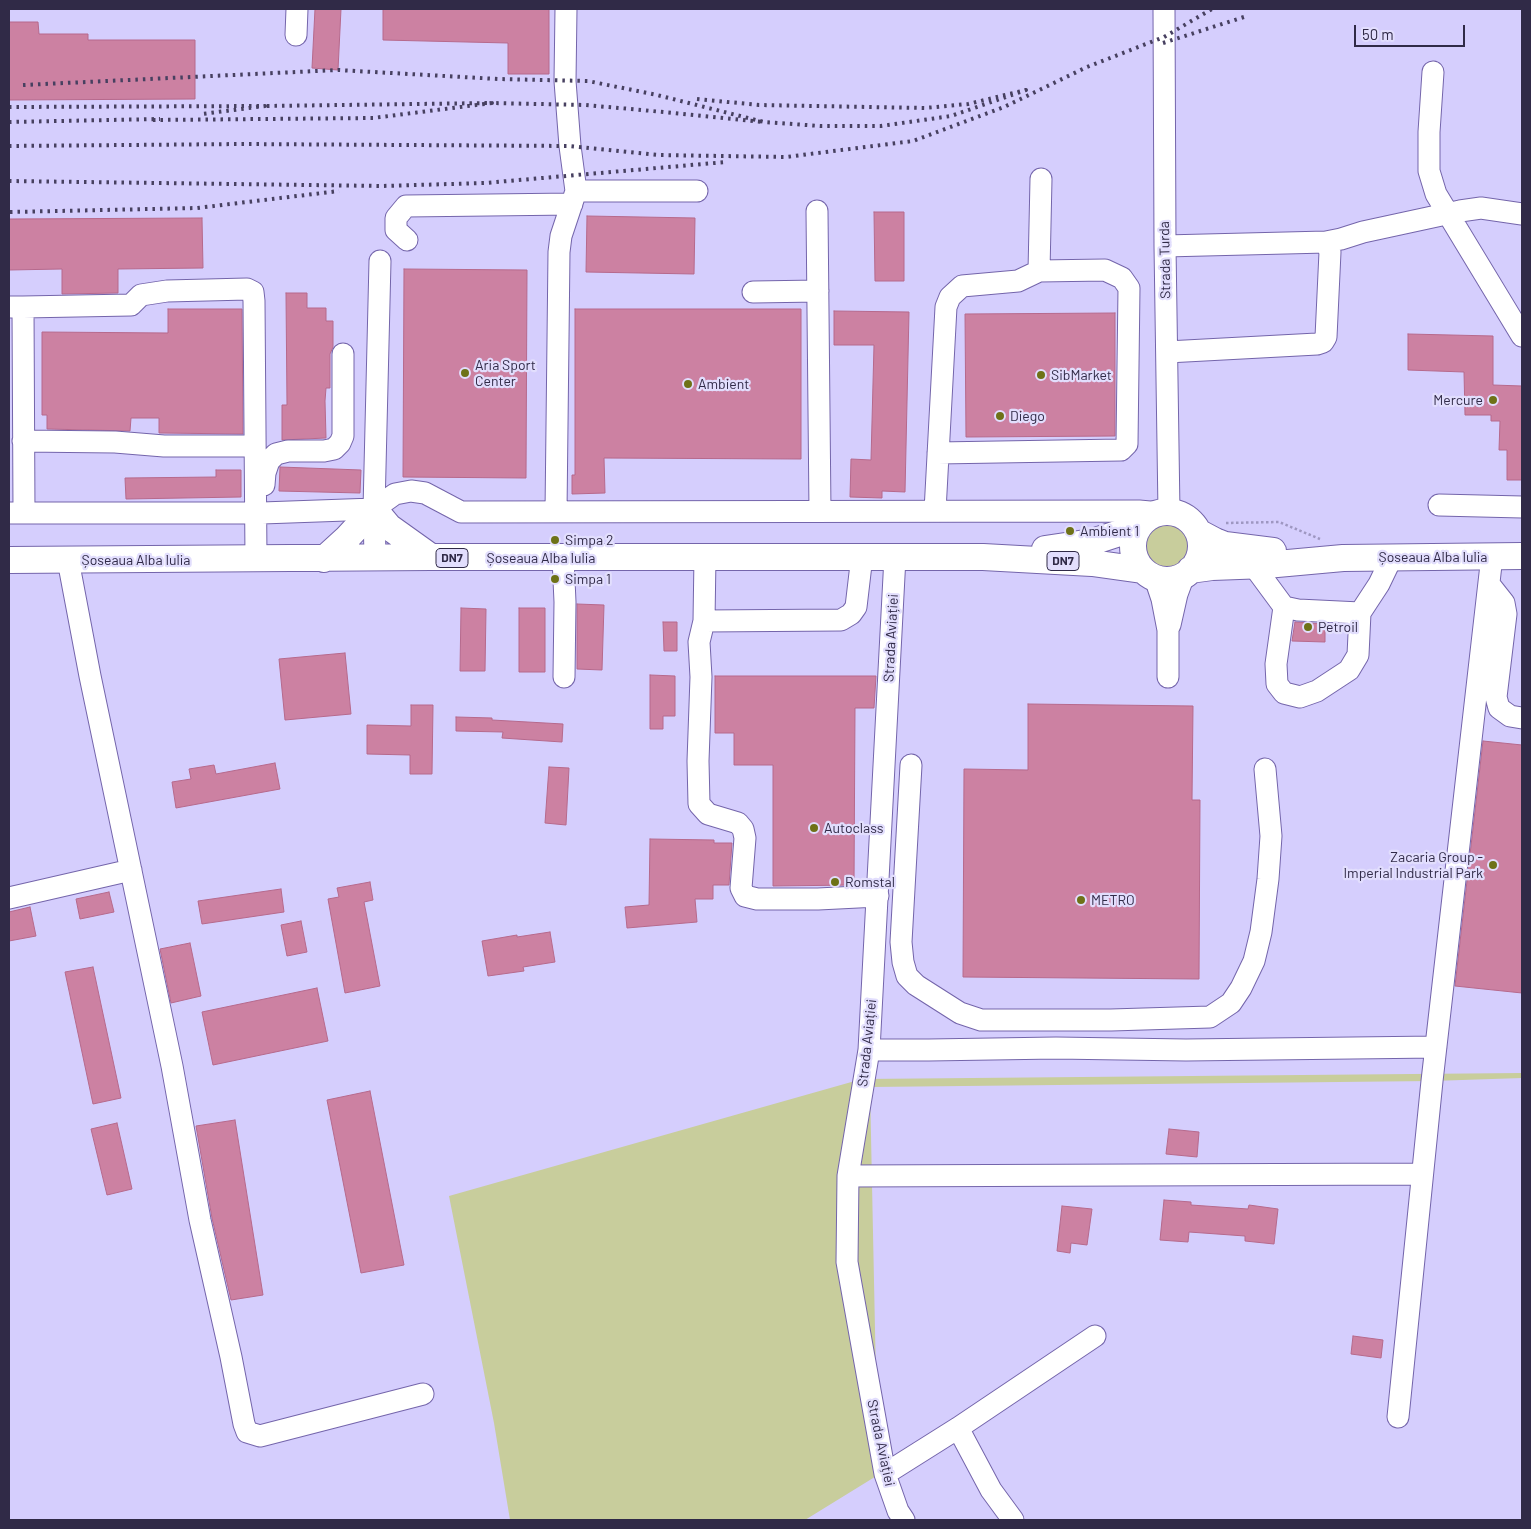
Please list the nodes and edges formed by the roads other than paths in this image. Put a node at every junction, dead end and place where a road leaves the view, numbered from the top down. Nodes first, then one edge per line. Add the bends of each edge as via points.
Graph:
1 (297, 9) edge
2 (566, 9) edge
3 (1164, 9) edge
4 (296, 35) dead end
5 (1433, 72) dead end
6 (1042, 179) dead end
7 (697, 191) dead end
8 (574, 197) junction
9 (818, 211) dead end
10 (1448, 214) junction
11 (1522, 214) edge
12 (407, 240) dead end
13 (1326, 242) junction
14 (1165, 246) junction
15 (380, 260) dead end
16 (1040, 270) junction
17 (818, 291) junction
18 (753, 292) dead end
19 (16, 307) edge
20 (1522, 336) edge
21 (1167, 352) junction
22 (343, 354) dead end
23 (23, 441) junction
24 (255, 444) junction
25 (938, 453) junction
26 (1439, 505) dead end
27 (1522, 508) edge
28 (374, 509) junction
29 (820, 511) junction
30 (935, 511) junction
31 (556, 512) junction
32 (16, 513) edge
33 (259, 513) junction
34 (1147, 518) junction
35 (1209, 527) junction
36 (862, 556) junction
37 (705, 557) junction
38 (896, 557) junction
39 (983, 557) junction
40 (1392, 557) junction
41 (1511, 557) edge
42 (431, 558) junction
43 (563, 558) junction
44 (1343, 558) junction
45 (256, 559) junction
46 (324, 559) junction
47 (375, 559) junction
48 (9, 560) edge
49 (68, 560) junction
50 (1253, 565) junction
51 (1187, 573) junction
52 (1148, 574) junction
53 (1489, 584) junction
54 (1284, 607) junction
55 (1360, 613) junction
56 (1514, 614) edge
57 (704, 621) junction
58 (1168, 630) junction
59 (564, 677) dead end
60 (1168, 677) dead end
61 (1522, 718) edge
62 (911, 765) dead end
63 (1265, 769) dead end
64 (131, 870) junction
65 (878, 896) junction
66 (9, 898) edge
67 (1436, 1047) junction
68 (869, 1050) junction
69 (1422, 1174) junction
70 (848, 1176) junction
71 (1095, 1336) dead end
72 (424, 1394) dead end
73 (1398, 1417) dead end
74 (958, 1428) junction
75 (885, 1474) junction
76 (904, 1520) edge
77 (1013, 1520) edge

1 - 4 street
2 - 8 street via 565,81
3 - 14 street, Strada Turda
5 - 10 street via 1429,171 1436,194
6 - 16 street
7 - 8 street
8 - 12 street via 406,206 396,218 396,230
8 - 31 street via 559,252
9 - 17 street
10 - 11 street via 1481,208
10 - 13 street
10 - 20 street
13 - 14 street
13 - 21 street via 1330,252 1326,337 1323,342
14 - 21 street, Strada Turda
15 - 28 street
16 - 25 street via 1018,281 962,286 950,297 946,307
16 - 25 street via 1105,270 1122,278 1128,288 1127,444 1122,450
17 - 18 street
17 - 29 street
19 - 23 street
19 - 24 street via 131,305 141,295 167,291 247,289 253,292
21 - 34 street, Strada Turda
22 - 33 street via 344,436 334,449 288,451 276,454 268,461
23 - 24 street via 164,446
23 - 32 street
24 - 33 street
25 - 30 street
26 - 27 street
28 - 31 street via 395,494 411,491 425,493 461,512
28 - 33 street
28 - 42 main road via 389,527
28 - 46 main road
28 - 47 street
29 - 30 street
29 - 31 street
30 - 34 street
32 - 33 street
33 - 45 street
34 - 35 main road, DN7 via 1175,513
34 - 39 main road, Șoseaua Alba Iulia / DN7 via 1092,542
34 - 52 main road via 1134,538 1133,549 1136,560
35 - 44 main road, Șoseaua Alba Iulia / DN7 via 1214,541 1242,548
35 - 51 main road via 1200,542 1197,562
36 - 37 main road, Șoseaua Alba Iulia / DN7
36 - 38 main road, Șoseaua Alba Iulia / DN7
36 - 57 street via 856,607 840,620
37 - 43 main road, Șoseaua Alba Iulia / DN7
37 - 57 street
38 - 39 main road, Șoseaua Alba Iulia / DN7
38 - 65 street, Strada Aviației
39 - 52 main road, Șoseaua Alba Iulia / DN7 via 1092,563
40 - 41 main road, Șoseaua Alba Iulia / DN7
40 - 44 main road, Șoseaua Alba Iulia / DN7
40 - 55 street
41 - 53 street
42 - 43 main road, Șoseaua Alba Iulia / DN7
42 - 47 main road, Șoseaua Alba Iulia / DN7
43 - 59 street
44 - 50 main road, Șoseaua Alba Iulia / DN7
45 - 46 main road, Șoseaua Alba Iulia / DN7
45 - 49 main road, Șoseaua Alba Iulia / DN7
46 - 47 main road, Șoseaua Alba Iulia / DN7
48 - 49 main road, Șoseaua Alba Iulia / DN7
49 - 64 street
50 - 51 main road, Șoseaua Alba Iulia / DN7 via 1212,567
50 - 54 street
51 - 52 main road, DN7 via 1170,580
51 - 58 street via 1177,594
52 - 58 street via 1162,599
53 - 56 street
53 - 67 street
54 - 55 street
54 - 55 street via 1276,664 1277,684 1284,693 1300,697 1317,691 1349,670 1358,655
56 - 61 street via 1496,698 1499,708 1510,716
57 - 65 street via 699,642 699,804 708,814 738,823 743,829 741,888 744,896 758,899
58 - 60 street
62 - 63 street via 901,942 903,962 907,976 916,985 960,1013 981,1020 1210,1016 1231,1003 1254,960 1261,932 1271,836
64 - 66 street
64 - 72 street via 200,1220 247,1432 260,1436
65 - 68 street, Strada Aviației
67 - 68 street
67 - 69 street
68 - 70 street, Strada Aviației
69 - 70 street
69 - 73 street
70 - 75 street, Strada Aviației via 847,1262
71 - 74 street
74 - 75 street
74 - 77 street via 992,1490
75 - 76 street, Strada Aviației

